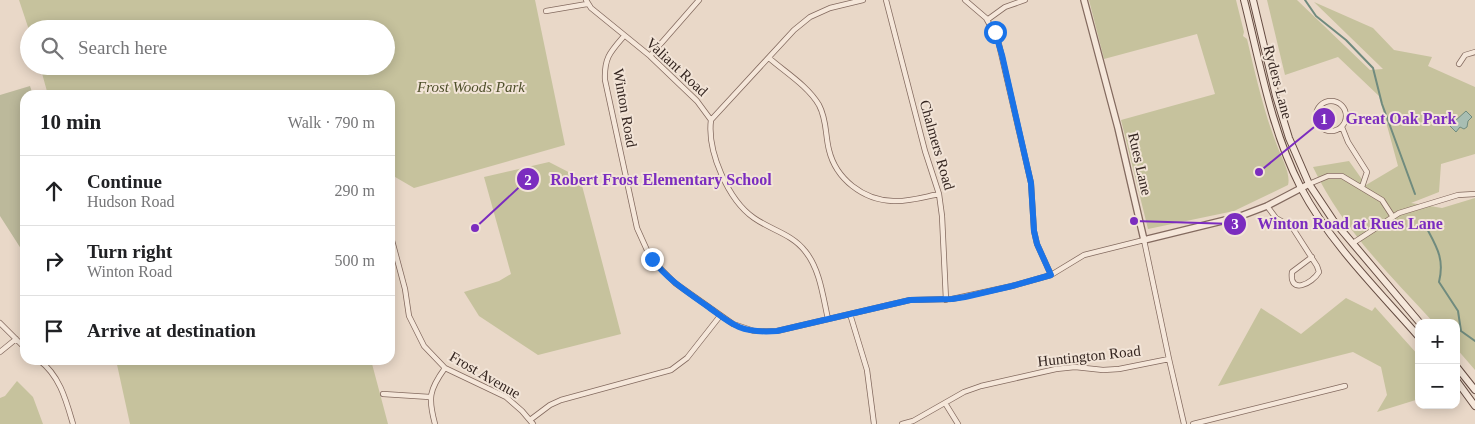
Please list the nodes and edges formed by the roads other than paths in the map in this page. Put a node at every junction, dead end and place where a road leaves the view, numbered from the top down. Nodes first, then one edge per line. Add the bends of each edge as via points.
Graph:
1 (699, 0) edge
2 (863, 0) edge
3 (886, 0) edge
4 (965, 0) edge
5 (1024, 0) edge
6 (1084, 0) edge
7 (1244, 0) edge
8 (1253, 0) edge
9 (586, 2) edge
10 (851, 2) edge
11 (546, 12) dead end
12 (987, 20) junction
13 (624, 36) junction
14 (1475, 52) edge
15 (650, 56) junction
16 (769, 58) junction
17 (1459, 64) dead end
18 (711, 120) junction
19 (1342, 127) junction
20 (1310, 184) junction
21 (1362, 186) junction
22 (1301, 188) junction
23 (939, 194) junction
24 (1475, 194) edge
25 (1267, 206) junction
26 (1393, 217) junction
27 (1144, 240) junction
28 (1353, 243) junction
29 (395, 252) edge
30 (1312, 257) junction
31 (1051, 275) junction
32 (946, 300) junction
33 (850, 314) junction
34 (720, 316) junction
35 (828, 319) junction
36 (1417, 319) edge
37 (0, 323) edge
38 (1415, 331) edge
39 (16, 340) junction
40 (20, 344) edge
41 (0, 352) edge
42 (1169, 359) junction
43 (45, 365) edge
44 (445, 368) junction
45 (1460, 371) edge
46 (1460, 385) edge
47 (1345, 386) dead end
48 (1475, 390) edge
49 (383, 394) dead end
50 (430, 397) junction
51 (945, 403) junction
52 (1475, 406) edge
53 (531, 422) edge
54 (73, 424) edge
55 (435, 424) edge
56 (874, 424) edge
57 (902, 424) edge
58 (958, 424) edge
59 (1184, 424) edge
60 (1193, 424) edge

1 - 15 street
2 - 10 street
3 - 23 street, Chalmers Road
4 - 12 street
5 - 12 street
6 - 27 street, Rues Lane
7 - 22 main road, Ryders Lane via 1272,113
8 - 20 main road, Ryders Lane via 1289,138
9 - 11 street
9 - 13 street, Valiant Road
10 - 16 street via 810,17
12 - 31 street via 1001,48 1032,192 1034,231
13 - 15 street, Valiant Road
13 - 34 street, Winton Road via 604,66 637,228 646,249 662,272
14 - 17 street via 1465,55
15 - 18 street, Valiant Road via 697,101
16 - 18 street
16 - 23 street via 817,102 825,119 832,158 838,171 852,186 871,197 892,201
18 - 35 street via 710,129 723,182 752,218 793,239 806,252 816,268
19 - 19 street via 1346,119 1342,105 1328,100 1319,106 1316,115 1322,128 1331,131
19 - 21 street via 1367,172
20 - 21 street via 1335,175
20 - 22 street, Winton Road
20 - 28 main road, Ryders Lane via 1332,220
21 - 26 street via 1382,200
22 - 25 street, Winton Road
22 - 38 main road, Ryders Lane via 1347,254
23 - 32 street, Chalmers Road
24 - 26 street via 1458,195
25 - 27 street, Winton Road via 1238,217
25 - 30 street via 1276,218 1292,227
26 - 28 street
27 - 31 street, Winton Road via 1084,255
27 - 42 street, Rues Lane
28 - 36 main road, Ryders Lane
29 - 44 street, Frost Avenue via 413,328 424,346
30 - 30 street via 1319,272 1299,286 1291,278 1292,272
31 - 32 street, Winton Road
32 - 33 street, Winton Road via 910,300
33 - 35 street, Winton Road
33 - 56 street via 867,370
34 - 35 street, Winton Road via 740,327 762,332
34 - 53 street via 687,358 672,370 561,400
37 - 39 street
39 - 40 street
39 - 41 street
42 - 51 street, Huntington Road via 1119,369 1056,369 981,386
42 - 59 street, Rues Lane
43 - 54 street via 59,383
44 - 50 street
44 - 53 street, Frost Avenue via 506,397
45 - 48 main road
46 - 52 main road
47 - 60 street
49 - 50 street
50 - 55 street
51 - 57 street, Huntington Road
51 - 58 street

